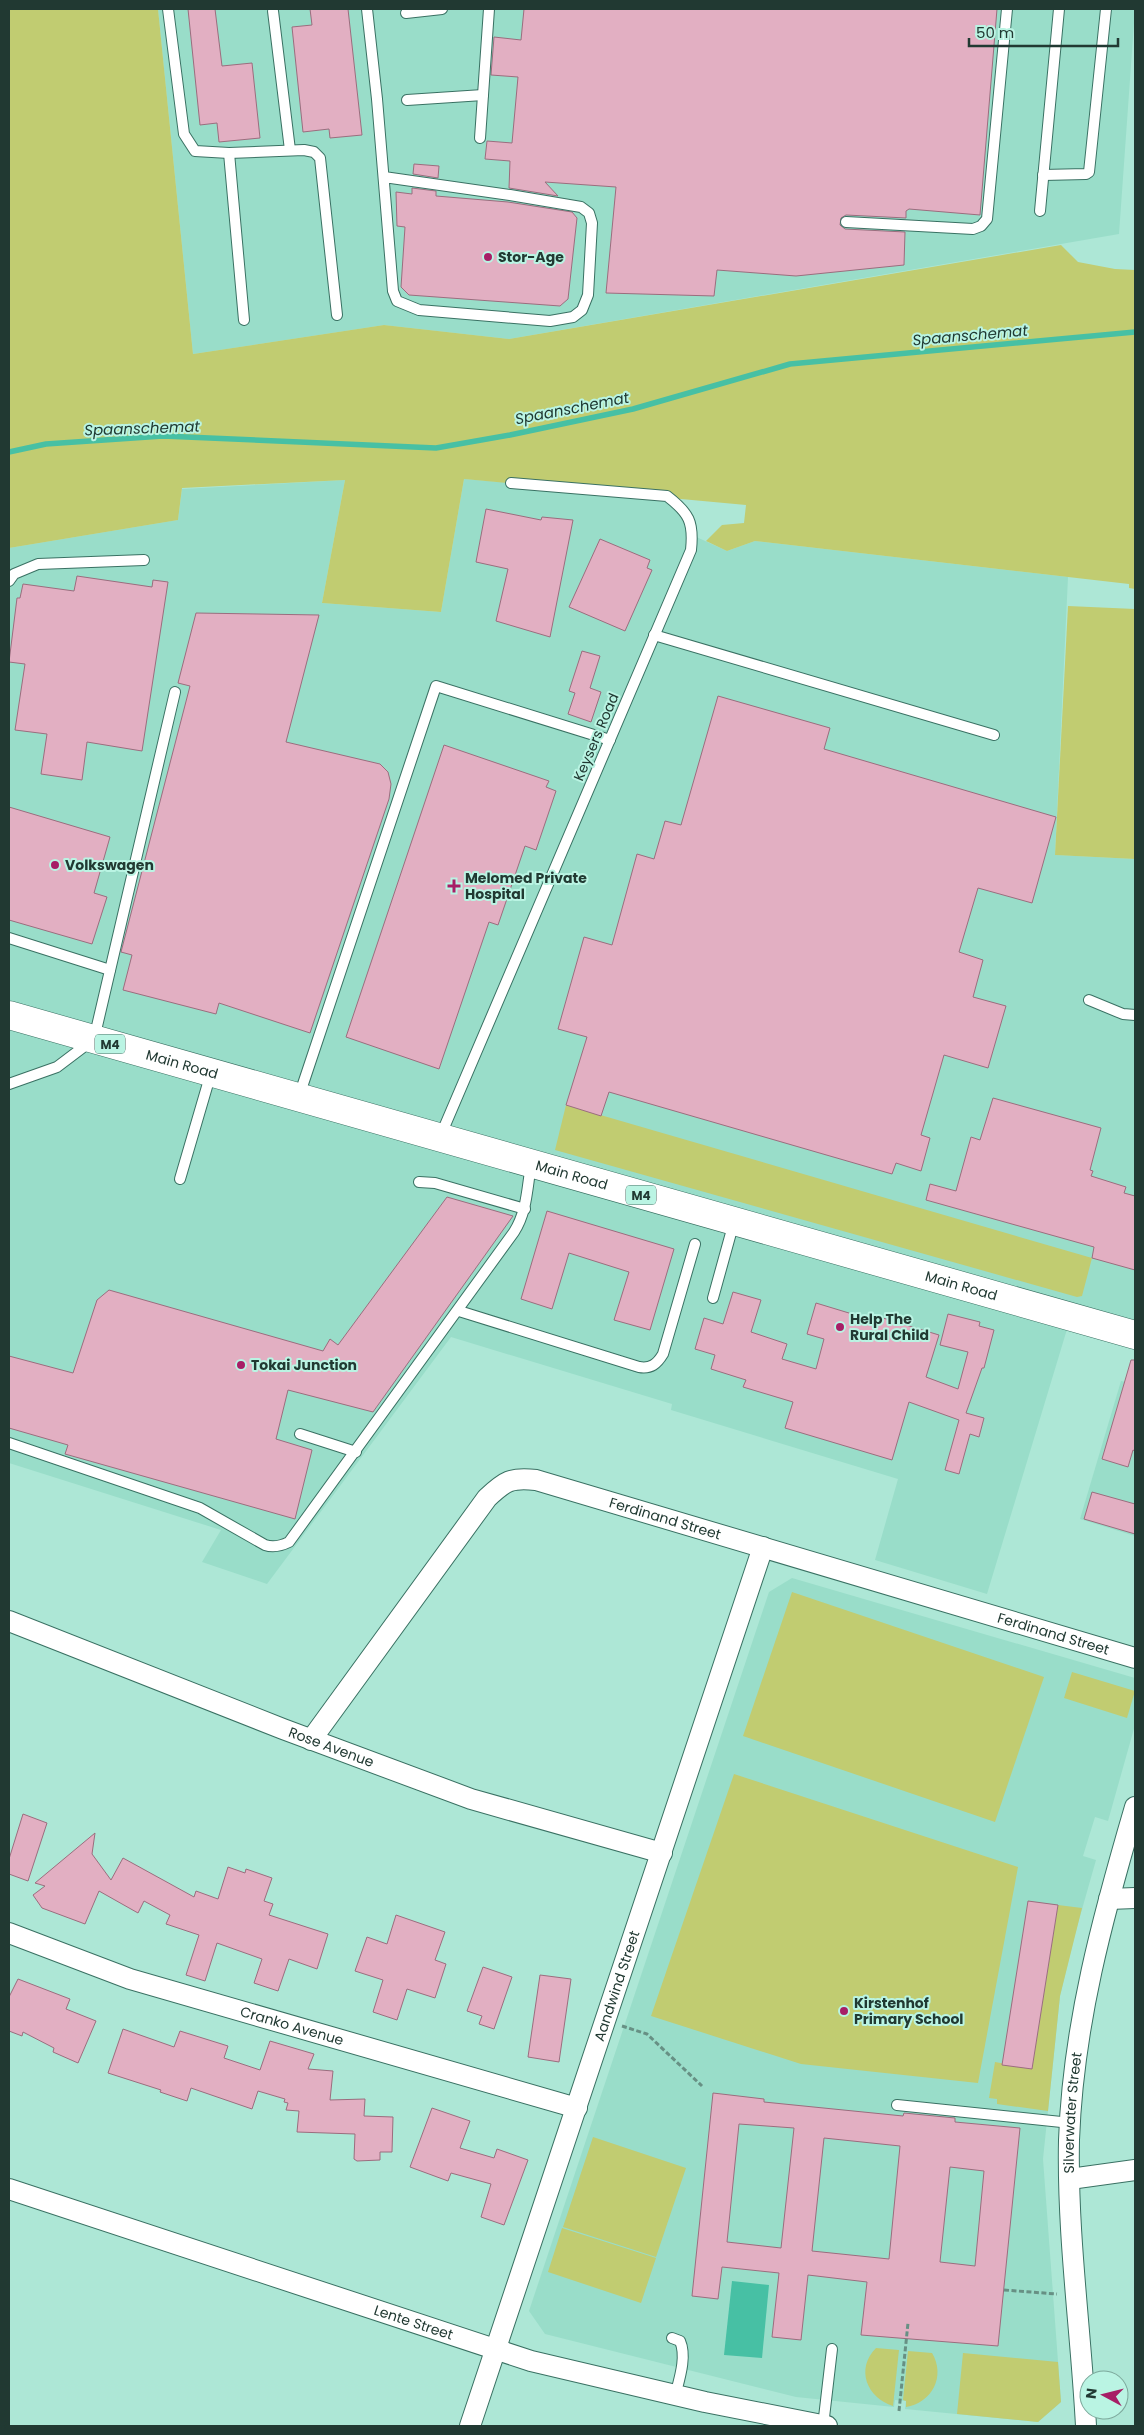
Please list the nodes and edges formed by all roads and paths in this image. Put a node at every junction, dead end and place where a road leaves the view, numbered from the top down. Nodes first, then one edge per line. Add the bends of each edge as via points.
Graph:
1 (168, 9) edge
2 (367, 9) edge
3 (442, 9) edge
4 (489, 9) edge
5 (1007, 9) edge
6 (1059, 9) edge
7 (1106, 9) edge
8 (273, 11) dead end
9 (406, 14) dead end
10 (483, 95) junction
11 (407, 100) dead end
12 (480, 138) dead end
13 (290, 150) junction
14 (229, 153) junction
15 (1043, 175) junction
16 (384, 177) junction
17 (1040, 211) dead end
18 (846, 222) dead end
19 (336, 315) dead end
20 (244, 320) dead end
21 (511, 483) dead end
22 (144, 560) dead end
23 (9, 581) edge
24 (654, 635) junction
25 (176, 692) dead end
26 (994, 735) dead end
27 (610, 740) junction
28 (9, 938) edge
29 (110, 970) junction
30 (1089, 1000) dead end
31 (9, 1015) edge
32 (1135, 1015) edge
33 (9, 1032) edge
34 (86, 1044) junction
35 (209, 1080) junction
36 (9, 1084) edge
37 (299, 1097) junction
38 (367, 1117) junction
39 (440, 1138) junction
40 (532, 1164) junction
41 (180, 1179) dead end
42 (419, 1182) dead end
43 (525, 1209) junction
44 (735, 1221) junction
45 (695, 1244) dead end
46 (713, 1298) dead end
47 (459, 1311) junction
48 (1135, 1335) edge
49 (300, 1434) dead end
50 (9, 1443) edge
51 (356, 1452) junction
52 (763, 1547) junction
53 (9, 1621) edge
54 (1135, 1658) edge
55 (311, 1740) junction
56 (1135, 1807) edge
57 (662, 1853) junction
58 (1135, 1898) edge
59 (1109, 1899) junction
60 (9, 1933) edge
61 (620, 2025) dead end
62 (702, 2086) dead end
63 (897, 2105) dead end
64 (577, 2108) junction
65 (1071, 2123) junction
66 (1135, 2170) edge
67 (1070, 2179) junction
68 (9, 2189) edge
69 (1004, 2290) dead end
70 (1063, 2294) dead end
71 (908, 2323) dead end
72 (672, 2338) dead end
73 (832, 2349) dead end
74 (496, 2350) junction
75 (675, 2396) junction
76 (899, 2411) dead end
77 (470, 2426) edge
78 (823, 2426) edge
79 (827, 2426) edge
80 (1086, 2426) edge

1 - 14 lane via 184,134 195,151
2 - 16 lane
3 - 9 lane
4 - 10 lane
5 - 18 lane via 987,219 973,229
6 - 15 lane
7 - 15 lane via 1090,168 1086,174
8 - 13 lane
10 - 11 lane
10 - 12 lane
13 - 14 lane
13 - 19 lane via 314,152 320,158
14 - 20 lane
15 - 17 lane
16 - 16 lane via 393,291 397,301 420,310 550,321 573,317 582,310 588,295 592,222 589,213 581,208 510,194
21 - 24 lane, Keysers Road via 667,496 681,507 689,519 691,550
22 - 23 lane via 38,564 14,574
24 - 26 lane
24 - 27 lane, Keysers Road
25 - 29 lane
27 - 37 lane via 436,686
27 - 39 lane, Keysers Road
28 - 29 lane
29 - 34 lane
30 - 32 lane via 1123,1014
31 - 34 main road, Main Road / M4
33 - 34 main road
34 - 35 main road, Main Road / M4
34 - 36 lane via 47,1072
35 - 37 main road, Main Road / M4
35 - 38 main road via 319,1119
35 - 41 lane
37 - 38 main road, Main Road / M4
38 - 39 main road, Main Road / M4
39 - 40 main road, Main Road / M4
40 - 43 lane
40 - 44 main road, Main Road / M4
42 - 43 lane via 435,1183
43 - 47 lane via 514,1232
44 - 46 lane
44 - 48 main road, Main Road / M4
45 - 47 lane via 663,1354 651,1366 639,1367
47 - 51 lane
49 - 51 lane
50 - 51 lane via 200,1508 274,1547 289,1542
52 - 54 street, Ferdinand Street
52 - 55 street, Ferdinand Street via 536,1480 511,1479 488,1498
52 - 57 street, Aandwind Street
53 - 55 street, Rose Avenue
55 - 57 street, Rose Avenue via 471,1798
56 - 59 street, Silverwater Street
57 - 64 street, Aandwind Street
58 - 59 street
59 - 65 street, Silverwater Street via 1085,1991
60 - 64 street, Cranko Avenue via 130,1979
61 - 62 path via 646,2034
63 - 65 lane
64 - 74 street, Aandwind Street
65 - 67 street, Silverwater Street
66 - 67 street
67 - 80 street, Silverwater Street via 1070,2218
68 - 74 street, Lente Street
69 - 70 path
71 - 76 path
72 - 75 lane via 680,2342 682,2350 682,2368
73 - 78 lane
74 - 75 street, Lente Street
74 - 77 street, Aandwind Street
75 - 78 street, Lente Street
78 - 79 street, Lente Street

